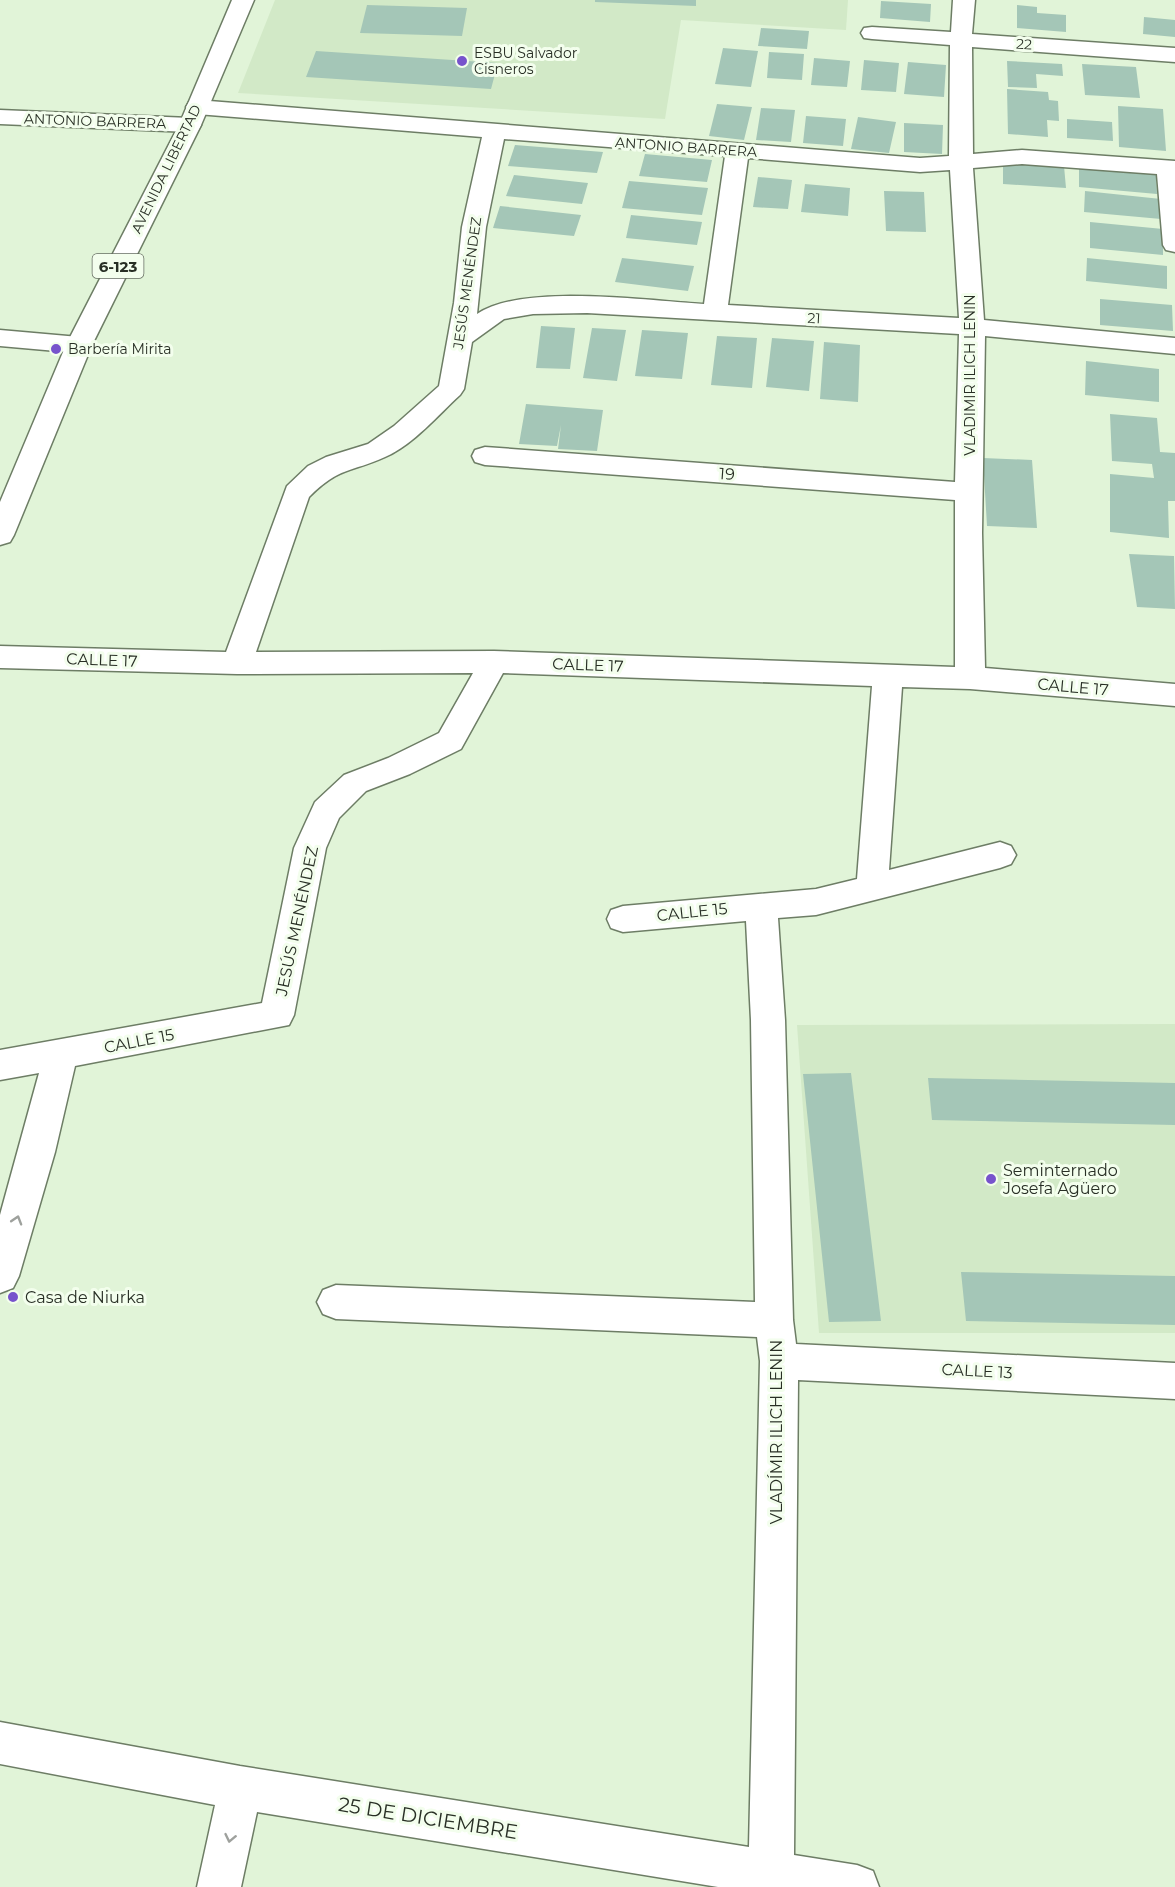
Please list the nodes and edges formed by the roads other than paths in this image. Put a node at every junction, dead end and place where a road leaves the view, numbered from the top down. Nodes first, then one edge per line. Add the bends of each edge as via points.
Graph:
1 (243, 0) edge
2 (964, 0) edge
3 (872, 33) dead end
4 (961, 40) junction
5 (1175, 55) edge
6 (193, 116) junction
7 (0, 117) edge
8 (494, 133) junction
9 (737, 151) junction
10 (962, 160) junction
11 (1172, 167) edge
12 (1175, 245) edge
13 (715, 312) junction
14 (972, 327) junction
15 (0, 338) edge
16 (460, 339) junction
17 (79, 345) junction
18 (1175, 346) edge
19 (484, 456) dead end
20 (970, 492) junction
21 (0, 535) edge
22 (0, 657) edge
23 (494, 662) junction
24 (237, 663) junction
25 (888, 675) junction
26 (970, 678) junction
27 (1175, 695) edge
28 (1000, 855) dead end
29 (872, 887) junction
30 (761, 905) junction
31 (623, 919) dead end
32 (277, 1015) joint
33 (60, 1056) junction
34 (0, 1065) edge
35 (0, 1276) edge
36 (336, 1302) dead end
37 (774, 1320) junction
38 (779, 1361) junction
39 (1175, 1381) edge
40 (0, 1743) edge
41 (240, 1788) junction
42 (771, 1880) edge
43 (219, 1887) edge
44 (857, 1887) edge

1 - 6 street, AVENIDA LIBERTAD / 6-123
2 - 4 street, VLADIMIR ILICH LENIN
3 - 4 street, 22
4 - 5 street, 22
4 - 10 street, VLADIMIR ILICH LENIN
6 - 7 street, ANTONIO BARRERA
6 - 8 street, ANTONIO BARRERA
6 - 17 street, AVENIDA LIBERTAD / 6-123
8 - 9 street, ANTONIO BARRERA
8 - 16 street, JESÚS MENÉNDEZ via 474,227
9 - 10 street, ANTONIO BARRERA via 920,165
9 - 13 street
10 - 11 street, ANTONIO BARRERA via 1022,157
10 - 14 street, VLADIMIR ILICH LENIN
11 - 12 street
13 - 14 street, 21
13 - 16 street, 21 via 533,306 496,313
14 - 18 street, 21
14 - 20 street, VLADIMIR ILICH LENIN
15 - 17 street
16 - 24 street, JESÚS MENÉNDEZ via 451,389 377,450 318,472 297,493
17 - 21 street, AVENIDA LIBERTAD / 6-123
19 - 20 street, 19
20 - 26 street, VLADIMIR ILICH LENIN
22 - 24 street, CALLE 17
23 - 24 street, CALLE 17
23 - 25 street, CALLE 17
23 - 32 street, JESÚS MENÉNDEZ via 450,741 355,783 326,811 310,848
25 - 26 street, CALLE 17
25 - 29 street
26 - 27 street, CALLE 17
28 - 29 street
29 - 30 street via 816,902
30 - 31 street, CALLE 15
30 - 37 street, VLADÍMIR ILICH LENIN via 768,1020
32 - 33 street, CALLE 15
33 - 34 street, CALLE 15
35 -> 33 street via 37,1152
36 - 37 street
37 - 38 street, VLADÍMIR ILICH LENIN
38 - 39 street, CALLE 13
38 - 42 street, VLADÍMIR ILICH LENIN
40 - 41 street, 25 DE DICIEMBRE
41 - 42 street, 25 DE DICIEMBRE
41 -> 43 street
42 - 44 street, 25 DE DICIEMBRE

